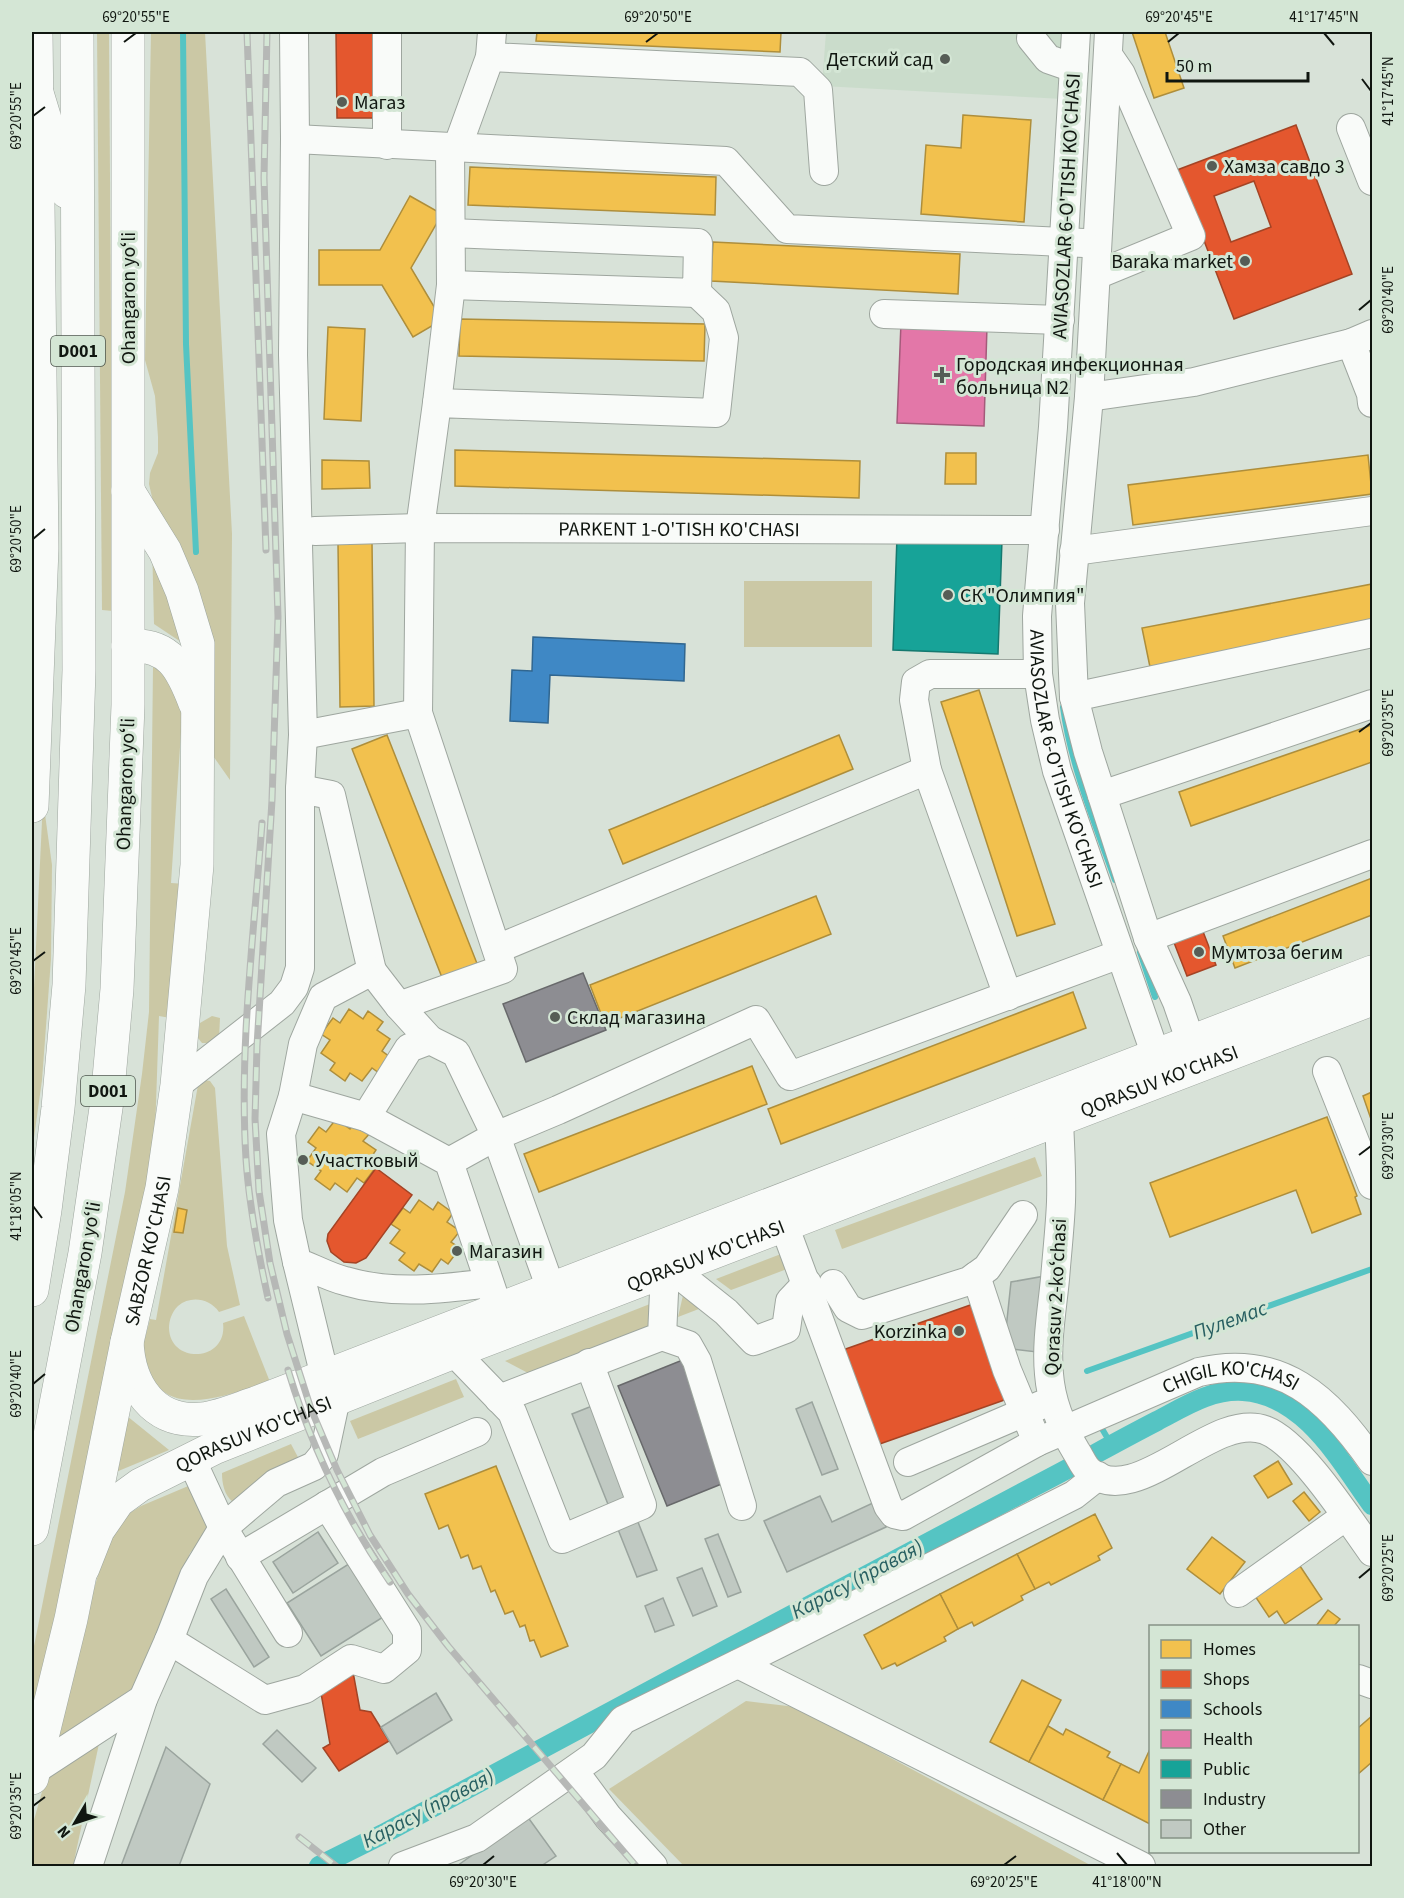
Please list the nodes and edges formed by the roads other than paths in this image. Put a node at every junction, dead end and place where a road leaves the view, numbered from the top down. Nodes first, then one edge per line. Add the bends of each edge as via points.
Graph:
1 (36, 32) edge
2 (76, 32) edge
3 (128, 32) edge
4 (294, 32) edge
5 (387, 32) edge
6 (1032, 32) edge
7 (1076, 32) edge
8 (1108, 43) edge
9 (491, 44) edge
10 (1074, 68) junction
11 (1351, 128) dead end
12 (295, 139) junction
13 (387, 145) junction
14 (41, 148) edge
15 (454, 148) junction
16 (824, 171) dead end
17 (1372, 181) edge
18 (77, 226) junction
19 (451, 234) junction
20 (1083, 243) junction
21 (1096, 275) junction
22 (451, 285) junction
23 (697, 293) junction
24 (884, 314) dead end
25 (1060, 320) junction
26 (1362, 338) edge
27 (1089, 397) junction
28 (1372, 397) edge
29 (437, 403) junction
30 (1070, 428) junction
31 (128, 491) junction
32 (1372, 511) edge
33 (420, 528) junction
34 (1045, 530) junction
35 (315, 531) dead end
36 (37, 548) edge
37 (1074, 551) junction
38 (1372, 633) edge
39 (128, 646) junction
40 (79, 670) junction
41 (1038, 674) junction
42 (1074, 697) junction
43 (1372, 704) edge
44 (199, 713) junction
45 (418, 713) junction
46 (303, 735) junction
47 (927, 770) junction
48 (300, 789) junction
49 (1102, 795) junction
50 (32, 806) edge
51 (1372, 854) edge
52 (1148, 938) junction
53 (496, 949) junction
54 (1120, 954) junction
55 (372, 971) junction
56 (1372, 972) edge
57 (1008, 996) junction
58 (1372, 999) edge
59 (399, 1006) junction
60 (430, 1040) junction
61 (1195, 1054) junction
62 (1160, 1068) junction
63 (1327, 1071) dead end
64 (177, 1085) junction
65 (293, 1096) junction
66 (366, 1117) junction
67 (1059, 1120) junction
68 (496, 1136) junction
69 (449, 1162) junction
70 (1372, 1185) edge
71 (1023, 1215) dead end
72 (784, 1225) junction
73 (297, 1262) junction
74 (668, 1270) junction
75 (975, 1276) junction
76 (32, 1278) edge
77 (820, 1283) junction
78 (551, 1289) junction
79 (494, 1296) junction
80 (662, 1336) junction
81 (127, 1342) junction
82 (454, 1352) junction
83 (589, 1363) junction
84 (330, 1387) junction
85 (499, 1399) junction
86 (1054, 1400) junction
87 (1024, 1414) junction
88 (477, 1432) dead end
89 (1037, 1442) junction
90 (1081, 1455) junction
91 (191, 1459) junction
92 (908, 1461) dead end
93 (1372, 1461) edge
94 (327, 1505) junction
95 (742, 1506) dead end
96 (1346, 1516) junction
97 (223, 1528) junction
98 (32, 1529) edge
99 (1372, 1552) edge
100 (240, 1557) junction
101 (82, 1568) junction
102 (1238, 1593) dead end
103 (288, 1633) dead end
104 (169, 1640) junction
105 (738, 1664) junction
106 (143, 1699) junction
107 (573, 1771) junction
108 (32, 1775) edge
109 (88, 1866) edge
110 (403, 1866) edge
111 (653, 1866) edge
112 (1141, 1866) edge

1 - 14 main road
2 - 18 main road, D001
3 - 31 main road, Ohangaron yoʻli / D001
4 - 12 street
5 - 13 street
6 - 10 street via 1031,38 1048,59
7 - 10 street, AVIASOZLAR 6-O'TISH KO'CHASI
8 - 20 street, AVIASOZLAR 6-O'TISH KO'CHASI
8 - 21 street via 1191,236
9 - 15 street
9 - 16 street via 800,72 818,90
10 - 20 street, AVIASOZLAR 6-O'TISH KO'CHASI
11 - 17 street
12 - 13 street
12 - 46 street via 293,355
13 - 15 street
14 - 18 main road
14 - 36 main road
15 - 19 street
15 - 20 street via 726,161 787,229
18 - 40 main road, D001
19 - 22 street
19 - 23 street via 698,243
20 - 21 street, AVIASOZLAR 6-O'TISH KO'CHASI
20 - 25 street, AVIASOZLAR 6-O'TISH KO'CHASI
21 - 27 street, AVIASOZLAR 6-O'TISH KO'CHASI
22 - 23 street
22 - 29 street
23 - 29 street via 716,311 724,338 716,413
24 - 25 street
25 - 30 street, AVIASOZLAR 6-O'TISH KO'CHASI
26 - 27 street via 1194,382
26 - 28 street
27 - 30 street, AVIASOZLAR 6-O'TISH KO'CHASI
29 - 33 street
30 - 34 street, AVIASOZLAR 6-O'TISH KO'CHASI
30 - 37 street, AVIASOZLAR 6-O'TISH KO'CHASI
31 - 39 main road, Ohangaron yoʻli / D001
31 - 44 main road, SABZOR KO'CHASI via 165,551 188,607 198,644
32 - 37 street
33 - 34 street, PARKENT 1-O'TISH KO'CHASI
33 - 35 street, PARKENT 1-O'TISH KO'CHASI
33 - 45 street
34 - 41 street, AVIASOZLAR 6-O'TISH KO'CHASI via 1037,616
36 - 50 main road
37 - 42 street, AVIASOZLAR 6-O'TISH KO'CHASI via 1070,621
38 - 42 street
39 - 40 main road via 104,654
39 - 44 main road via 153,648 175,662
39 - 98 main road, Ohangaron yoʻli / D001 via 117,989 107,1101 86,1253
40 - 76 main road, D001 via 66,1027 54,1139
41 - 47 street via 930,674 916,681 914,700
41 - 54 street, AVIASOZLAR 6-O'TISH KO'CHASI via 1057,771
42 - 49 street, AVIASOZLAR 6-O'TISH KO'CHASI
43 - 49 street
44 - 64 main road, SABZOR KO'CHASI via 197,865
45 - 46 street
45 - 53 street
46 - 48 street
47 - 53 street
47 - 57 street
48 - 55 street via 331,795
48 - 64 street via 300,968 294,987 282,1003
49 - 52 street, AVIASOZLAR 6-O'TISH KO'CHASI
51 - 52 street
52 - 61 street, AVIASOZLAR 6-O'TISH KO'CHASI
53 - 59 street via 503,969
54 - 57 street
54 - 62 street, AVIASOZLAR 6-O'TISH KO'CHASI
55 - 59 street
55 - 65 street via 322,997 303,1044
56 - 61 main road, QORASUV KO'CHASI
57 - 68 street via 790,1076 756,1020
58 - 61 main road, QORASUV KO'CHASI
59 - 60 street
60 - 66 street via 409,1048
60 - 68 street via 456,1053
61 - 62 main road, QORASUV KO'CHASI
62 - 67 main road, QORASUV KO'CHASI
62 - 78 main road, QORASUV KO'CHASI
63 - 70 street
64 - 81 main road, SABZOR KO'CHASI via 162,1188
65 - 66 street
65 - 73 street via 281,1134 288,1220
66 - 69 street
67 - 72 main road, QORASUV KO'CHASI
67 - 86 street, Qorasuv 2-koʻchasi via 1061,1201 1048,1373
68 - 69 street
68 - 78 street
69 - 79 street
71 - 75 street via 987,1268
72 - 74 main road, QORASUV KO'CHASI
72 - 77 street
73 - 79 street via 345,1281
73 - 84 street
74 - 77 street via 726,1312 754,1341 786,1329 790,1301
74 - 80 street
74 - 82 main road, QORASUV KO'CHASI
75 - 77 street via 862,1315
75 - 87 street
77 - 89 street via 888,1506 894,1514 903,1516
78 - 79 main road, QORASUV KO'CHASI
79 - 84 main road, QORASUV KO'CHASI
80 - 83 street
80 - 95 street via 688,1345 697,1361
81 - 84 main road, QORASUV KO'CHASI via 130,1369 140,1391 156,1407 184,1418 219,1415
81 - 101 main road, SABZOR KO'CHASI
82 - 84 main road, QORASUV KO'CHASI
82 - 85 street
83 - 85 street
83 - 85 street via 642,1505 562,1539 512,1412
84 - 91 main road, QORASUV KO'CHASI
84 - 97 street via 324,1454 314,1466 276,1483
86 - 87 street
86 - 90 street, Qorasuv 2-koʻchasi
87 - 89 street
87 - 92 street
88 - 94 street via 383,1472
89 - 90 street
90 - 93 street, CHIGIL KO'CHASI via 1198,1372 1245,1367 1284,1377 1306,1390 1338,1418
90 - 96 street via 1116,1480 1135,1478 1213,1438 1243,1429 1263,1429 1287,1443
90 - 105 street via 1074,1495
91 - 97 street
91 - 101 main road, QORASUV KO'CHASI via 118,1501 98,1530
94 - 100 street
94 - 104 street via 407,1631 407,1650 384,1669 351,1659 305,1689 265,1700
96 - 99 street
96 - 102 street
97 - 100 street
97 - 104 street via 194,1576
100 - 103 street
101 - 108 main road, SABZOR KO'CHASI
104 - 106 street
105 - 107 street via 623,1720 603,1747
105 - 112 street
106 - 108 street
106 - 109 street
107 - 110 street via 477,1838
107 - 111 street

